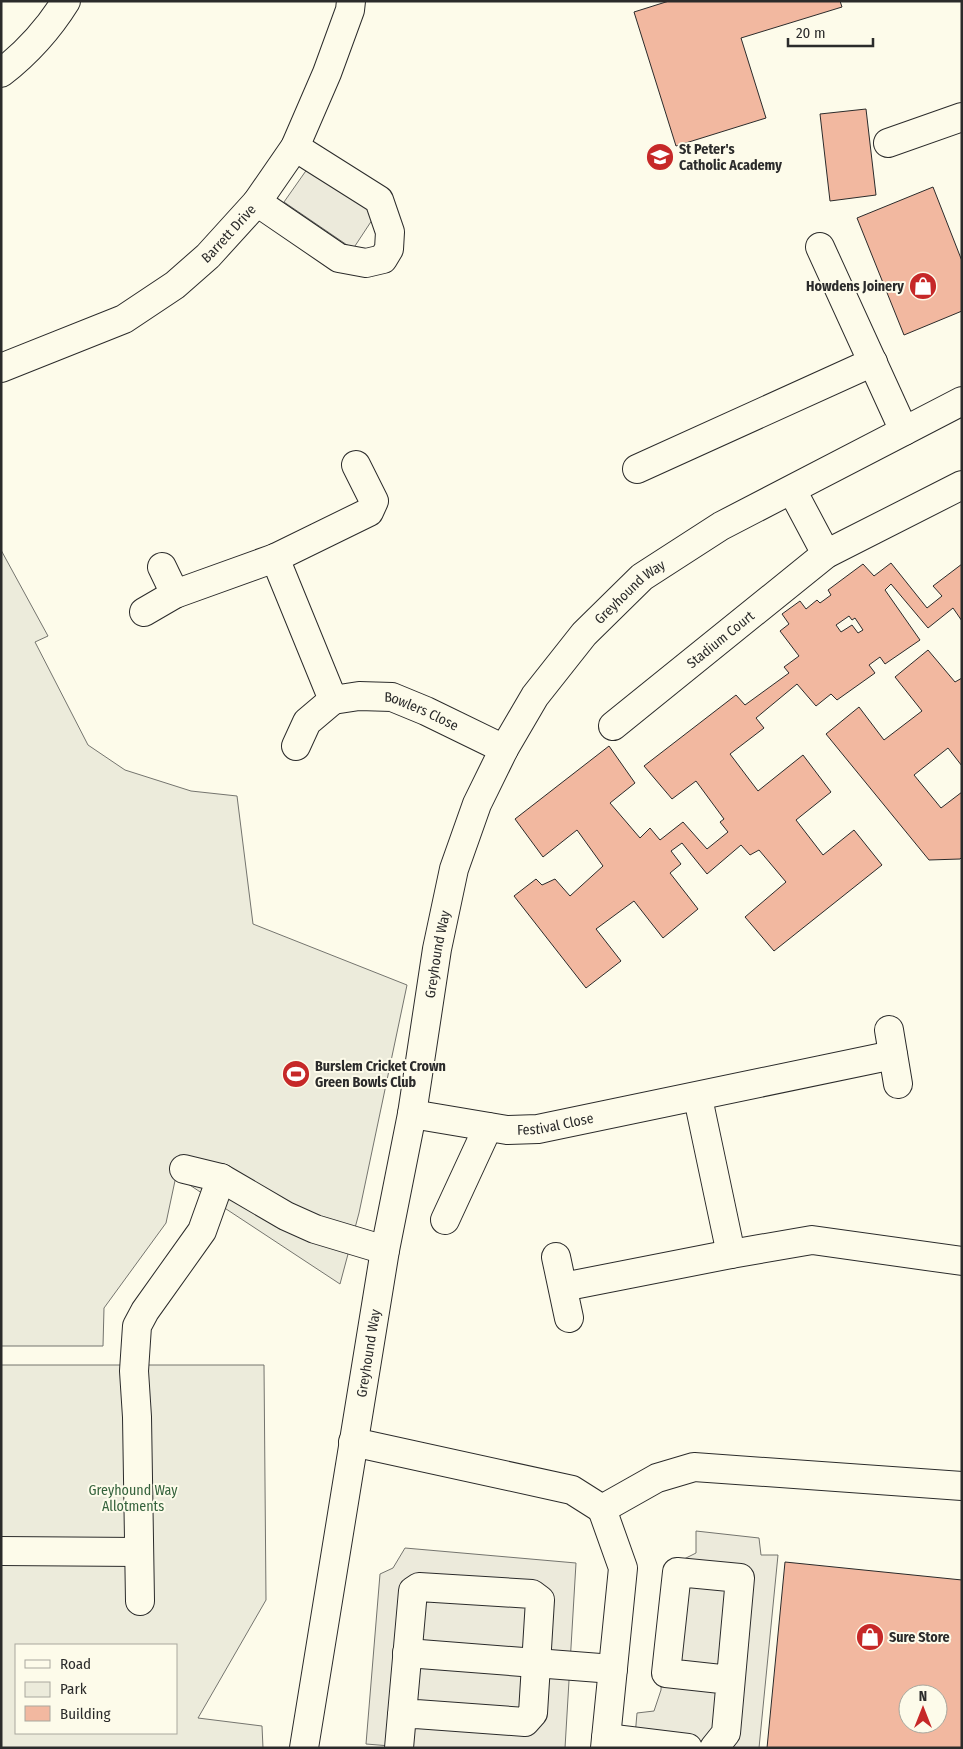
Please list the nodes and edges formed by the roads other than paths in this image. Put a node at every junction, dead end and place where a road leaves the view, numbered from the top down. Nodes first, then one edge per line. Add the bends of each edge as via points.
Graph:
1 (66, 1) edge
2 (351, 1) edge
3 (1, 73) edge
4 (962, 117) edge
5 (888, 143) dead end
6 (295, 147) junction
7 (257, 202) junction
8 (820, 247) dead end
9 (873, 362) junction
10 (1, 368) edge
11 (962, 401) edge
12 (904, 431) junction
13 (356, 465) dead end
14 (637, 469) dead end
15 (962, 485) edge
16 (792, 490) junction
17 (826, 554) junction
18 (275, 558) junction
19 (162, 567) dead end
20 (175, 594) junction
21 (144, 612) dead end
22 (333, 700) junction
23 (613, 726) dead end
24 (296, 746) dead end
25 (504, 749) junction
26 (898, 1084) dead end
27 (698, 1098) junction
28 (412, 1114) junction
29 (488, 1127) junction
30 (184, 1170) dead end
31 (221, 1178) junction
32 (445, 1220) dead end
33 (385, 1250) junction
34 (731, 1254) junction
35 (556, 1257) dead end
36 (962, 1261) edge
37 (563, 1288) junction
38 (570, 1318) dead end
39 (353, 1442) junction
40 (962, 1486) edge
41 (602, 1509) junction
42 (1, 1552) edge
43 (139, 1552) junction
44 (140, 1602) dead end
45 (407, 1653) junction
46 (537, 1663) junction
47 (613, 1669) junction
48 (730, 1680) dead end
49 (402, 1713) junction
50 (606, 1743) edge
51 (304, 1748) edge
52 (399, 1748) edge
53 (688, 1748) edge
54 (714, 1748) edge

1 - 3 street via 50,27 25,54
2 - 6 street, Barrett Drive via 328,73
4 - 5 street
6 - 7 street, Barrett Drive
6 - 7 street via 379,200 390,232 389,249 383,259 366,263 339,258
7 - 10 street, Barrett Drive via 202,262 124,320
8 - 9 street
9 - 12 street
9 - 14 street
11 - 12 street, Greyhound Way
12 - 16 street, Greyhound Way
13 - 18 street via 374,501 369,512
15 - 17 street, Stadium Court
16 - 17 street
16 - 25 street, Greyhound Way via 721,526 642,577 584,634 535,696
17 - 23 street, Stadium Court
18 - 20 street
18 - 22 street
19 - 20 street
20 - 21 street
22 - 24 street via 307,722
22 - 25 street, Bowlers Close via 359,696 392,698
25 - 28 street, Greyhound Way via 477,804 454,869 437,949
26 - 27 street, Festival Close via 891,1043
27 - 29 street, Festival Close via 538,1130
27 - 34 street
28 - 29 street, Festival Close
28 - 33 street, Greyhound Way
29 - 32 street
30 - 31 street
31 - 33 street via 286,1216 344,1239
31 - 43 street via 202,1230 137,1326 134,1371
33 - 39 street, Greyhound Way
34 - 36 street via 812,1240
34 - 37 street
35 - 37 street
37 - 38 street
39 - 41 street via 572,1490
39 - 51 street, Greyhound Way
40 - 41 street via 694,1467 657,1478
41 - 47 street via 623,1568
42 - 43 street
43 - 44 street
45 - 46 street
45 - 46 street via 413,1591 419,1587 532,1594 540,1600
45 - 49 street
46 - 47 street
46 - 49 street via 533,1713 525,1722
47 - 50 street
48 - 54 street via 726,1733
49 - 52 street
50 - 53 street

